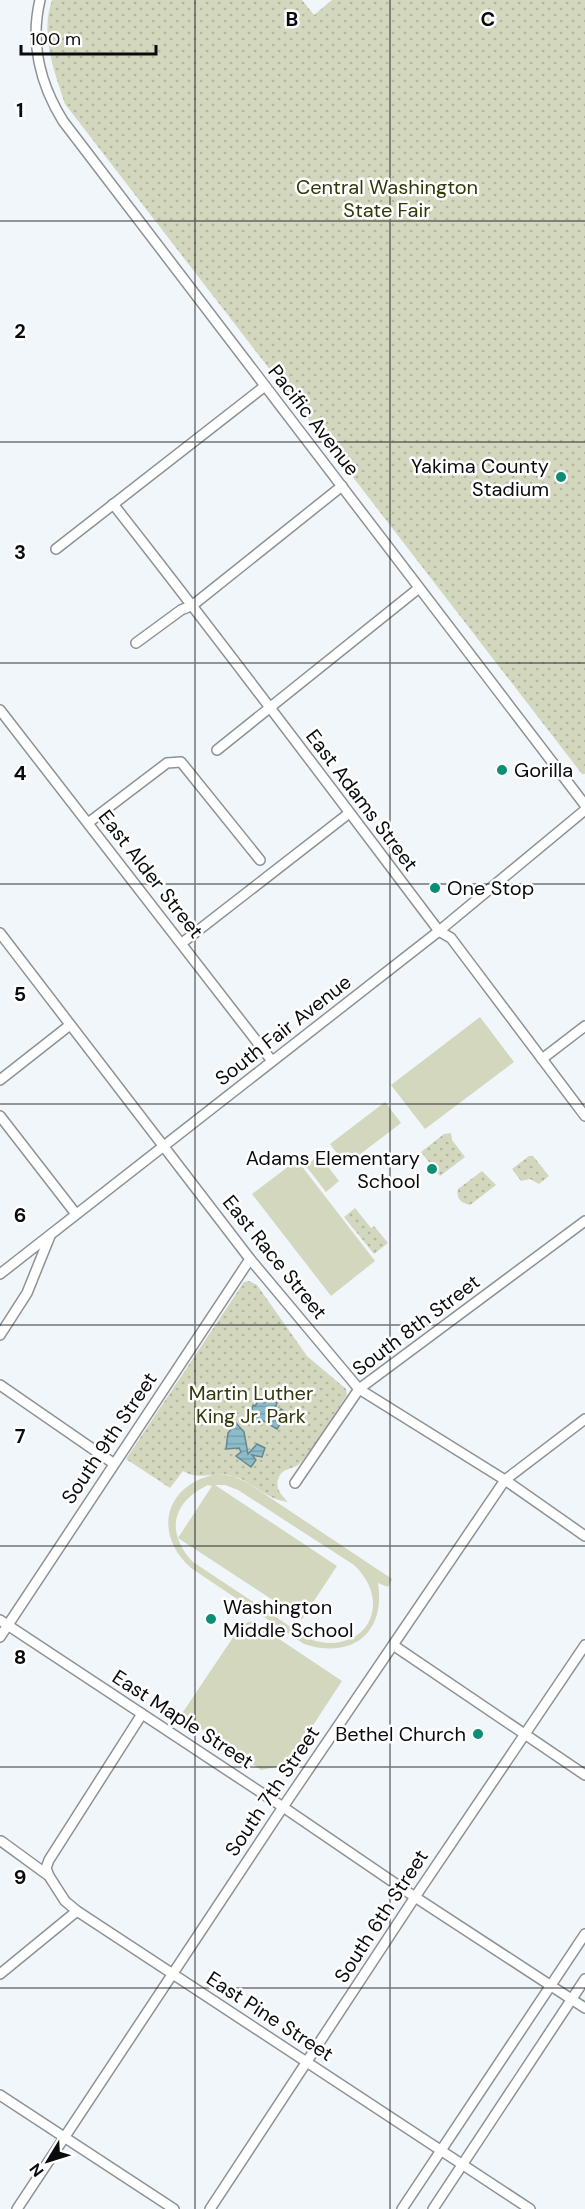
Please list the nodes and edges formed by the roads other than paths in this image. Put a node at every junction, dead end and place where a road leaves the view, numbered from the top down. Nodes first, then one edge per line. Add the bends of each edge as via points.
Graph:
1 (40, 0) edge
2 (265, 386) junction
3 (342, 486) junction
4 (113, 504) junction
5 (56, 549) dead end
6 (419, 588) junction
7 (193, 605) junction
8 (136, 643) dead end
9 (270, 707) junction
10 (0, 710) edge
11 (217, 750) dead end
12 (585, 805) edge
13 (585, 810) edge
14 (348, 814) junction
15 (88, 823) junction
16 (260, 860) dead end
17 (439, 930) junction
18 (0, 933) edge
19 (182, 943) junction
20 (70, 1025) junction
21 (585, 1026) edge
22 (542, 1059) junction
23 (272, 1061) junction
24 (0, 1080) edge
25 (0, 1116) edge
26 (585, 1116) edge
27 (165, 1147) junction
28 (76, 1214) junction
29 (585, 1221) edge
30 (50, 1234) junction
31 (250, 1259) junction
32 (0, 1274) edge
33 (0, 1335) edge
34 (0, 1385) edge
35 (359, 1389) junction
36 (585, 1419) edge
37 (113, 1463) junction
38 (505, 1480) junction
39 (295, 1483) dead end
40 (585, 1536) edge
41 (4, 1622) edge
42 (0, 1637) edge
43 (393, 1645) junction
44 (585, 1645) edge
45 (142, 1714) junction
46 (524, 1735) junction
47 (585, 1774) edge
48 (283, 1807) junction
49 (1, 1841) edge
50 (49, 1876) junction
51 (415, 1897) junction
52 (77, 1911) junction
53 (585, 1934) edge
54 (0, 1974) edge
55 (173, 1974) junction
56 (585, 1978) edge
57 (550, 1985) junction
58 (572, 1999) junction
59 (585, 2008) edge
60 (308, 2061) junction
61 (0, 2094) edge
62 (65, 2137) junction
63 (442, 2150) junction
64 (463, 2164) junction
65 (17, 2209) edge
66 (174, 2209) edge
67 (210, 2209) edge
68 (402, 2209) edge
69 (433, 2209) edge
70 (530, 2209) edge

1 - 2 street, Pacific Avenue via 36,46 44,83 63,121
2 - 3 street, Pacific Avenue
2 - 4 street
3 - 6 street, Pacific Avenue
3 - 7 street
4 - 5 street
4 - 7 street, East Adams Street
6 - 9 street
6 - 12 street, Pacific Avenue
7 - 8 street
7 - 9 street, East Adams Street
9 - 11 street
9 - 14 street, East Adams Street
10 - 15 street, East Alder Street
13 - 17 street, South Fair Avenue
14 - 17 street, East Adams Street
14 - 19 street
15 - 16 street via 167,763 181,762
15 - 19 street, East Alder Street
17 - 22 street, East Adams Street via 451,938
17 - 23 street, South Fair Avenue
18 - 20 street, East Race Street
19 - 23 street, East Alder Street
20 - 24 street
20 - 27 street, East Race Street
21 - 22 street
22 - 26 street, East Adams Street
23 - 27 street, South Fair Avenue
25 - 28 street
27 - 28 street, South Fair Avenue
27 - 31 street, East Race Street
28 - 30 street, South Fair Avenue
29 - 35 street, South 8th Street
30 - 32 street, South Fair Avenue
30 - 33 street via 27,1293
31 - 35 street, East Race Street
31 - 37 street, South 9th Street
34 - 37 street
35 - 38 street, East Race Street
35 - 39 street, South 8th Street
36 - 38 street, South 7th Street
37 - 41 street, South 9th Street
38 - 40 street, East Race Street
38 - 43 street, South 7th Street
41 - 42 street, South 9th Street
41 - 45 street, East Maple Street
43 - 46 street
43 - 48 street, South 7th Street
44 - 46 street, South 6th Street
45 - 48 street, East Maple Street
45 - 50 street via 49,1860
46 - 47 street
46 - 51 street, South 6th Street
48 - 51 street, East Maple Street
48 - 55 street, South 7th Street
49 - 50 street, East Pine Street
50 - 52 street, East Pine Street via 65,1901
51 - 57 street, East Maple Street
51 - 60 street, South 6th Street
52 - 54 street
52 - 55 street, East Pine Street
53 - 57 street
55 - 60 street, East Pine Street
55 - 62 street, South 7th Street
56 - 58 street
57 - 58 street, East Maple Street
57 - 63 street
58 - 59 street, East Maple Street
58 - 64 street
60 - 63 street, East Pine Street
60 - 67 street, South 6th Street
61 - 62 street
62 - 65 street, South 7th Street
62 - 66 street
63 - 64 street, East Pine Street
63 - 68 street
64 - 69 street
64 - 70 street, East Pine Street

